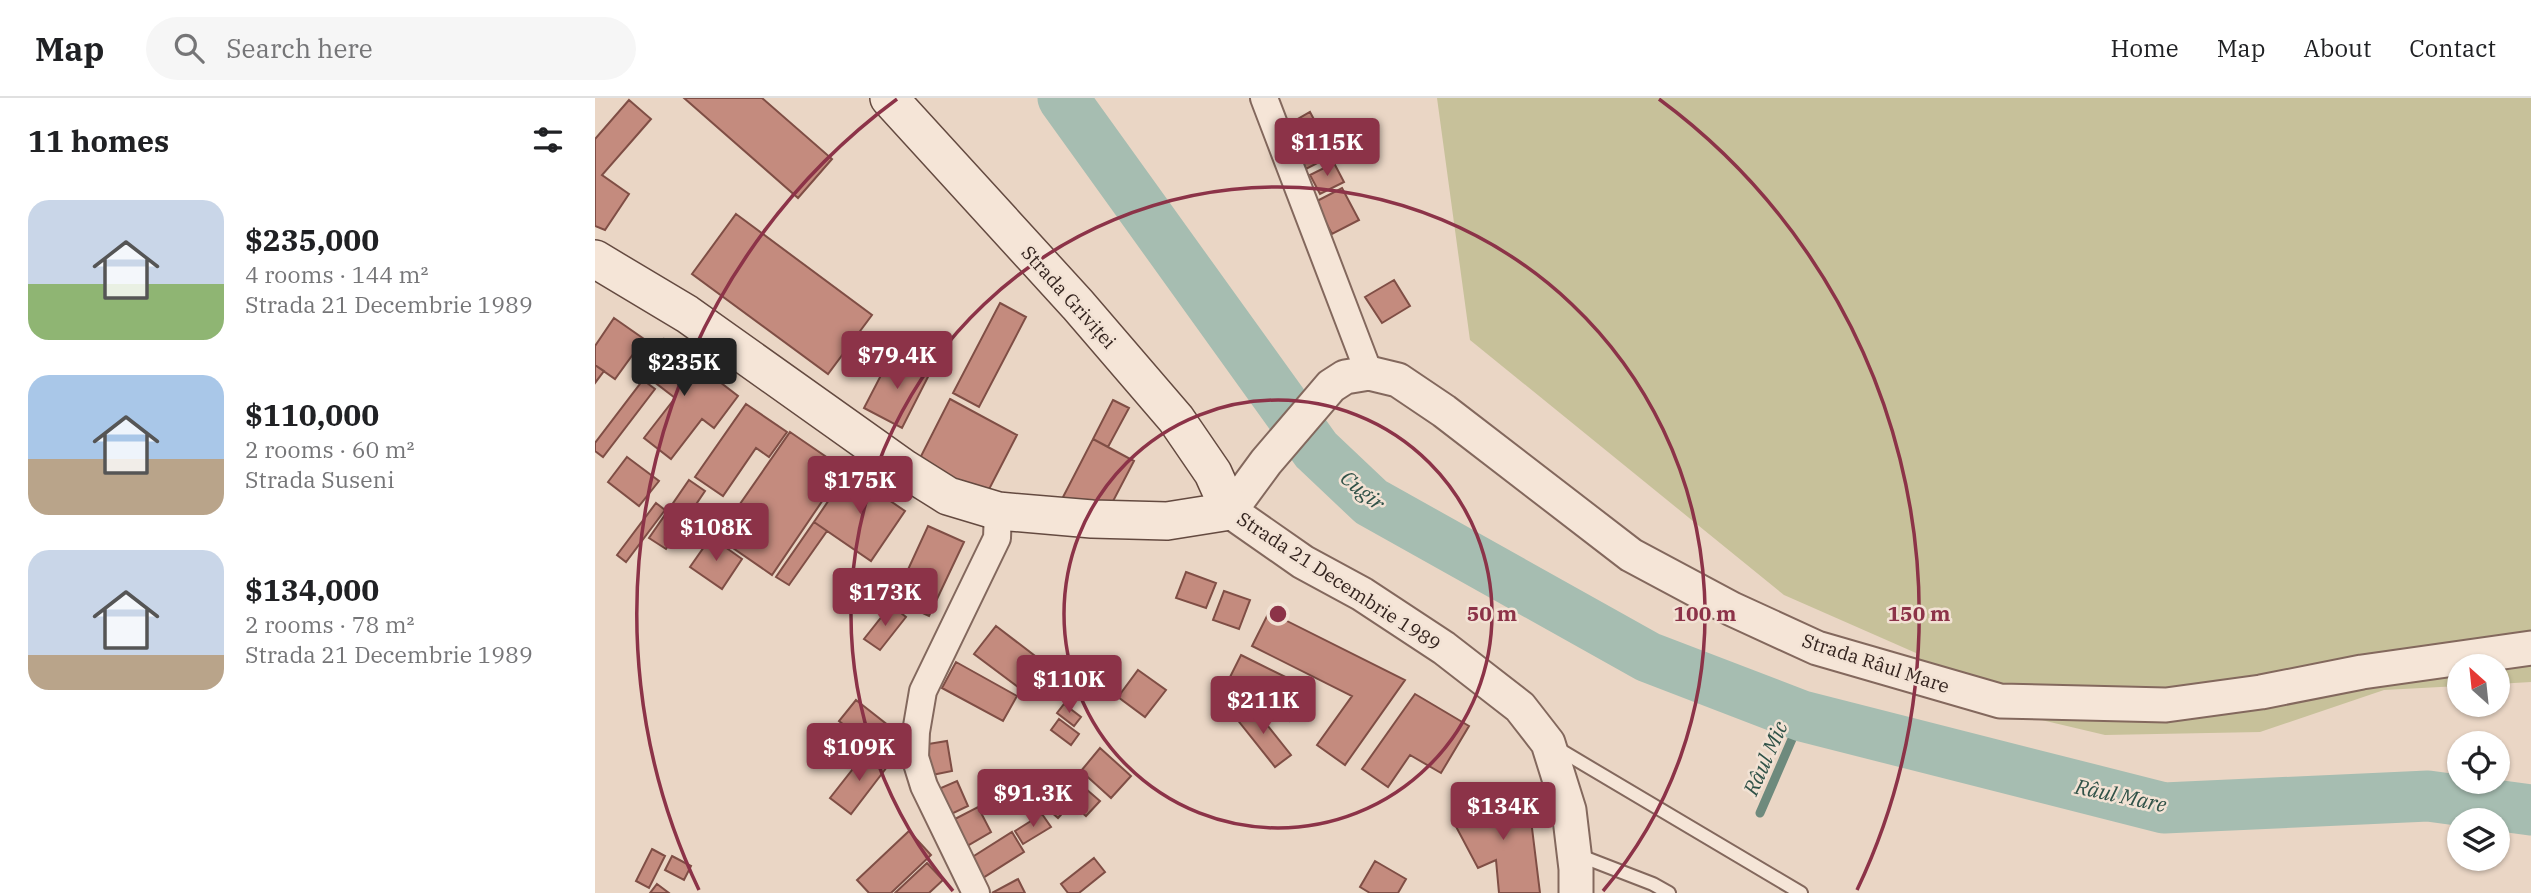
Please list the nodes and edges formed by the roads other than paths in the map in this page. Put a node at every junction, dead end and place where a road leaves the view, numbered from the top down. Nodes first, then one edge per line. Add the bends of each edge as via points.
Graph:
1 (889, 98) edge
2 (1265, 98) edge
3 (595, 259) edge
4 (1369, 373) junction
5 (998, 511) junction
6 (1230, 511) junction
7 (2531, 648) edge
8 (1548, 743) junction
9 (1574, 854) junction
10 (977, 893) edge
11 (1576, 893) edge
12 (1669, 893) edge
13 (1801, 893) edge

1 - 6 main road, Strada Griviței via 1176,419 1213,473
2 - 4 street
3 - 5 main road, Strada 21 Decembrie 1989 via 687,314 948,496
4 - 6 street via 1345,377 1331,386
4 - 7 street, Strada Râul Mare via 1398,380 1631,555 1732,609 1817,648 2000,701 2166,705
5 - 6 main road, Strada 21 Decembrie 1989 via 1167,522
5 - 10 street via 997,538 923,691 916,732 915,757 924,786
6 - 8 street, Strada 21 Decembrie 1989 via 1303,562 1444,648 1520,707
8 - 9 street, Strada 21 Decembrie 1989 via 1569,810
8 - 13 lane
9 - 11 street, Strada 21 Decembrie 1989
9 - 12 lane

